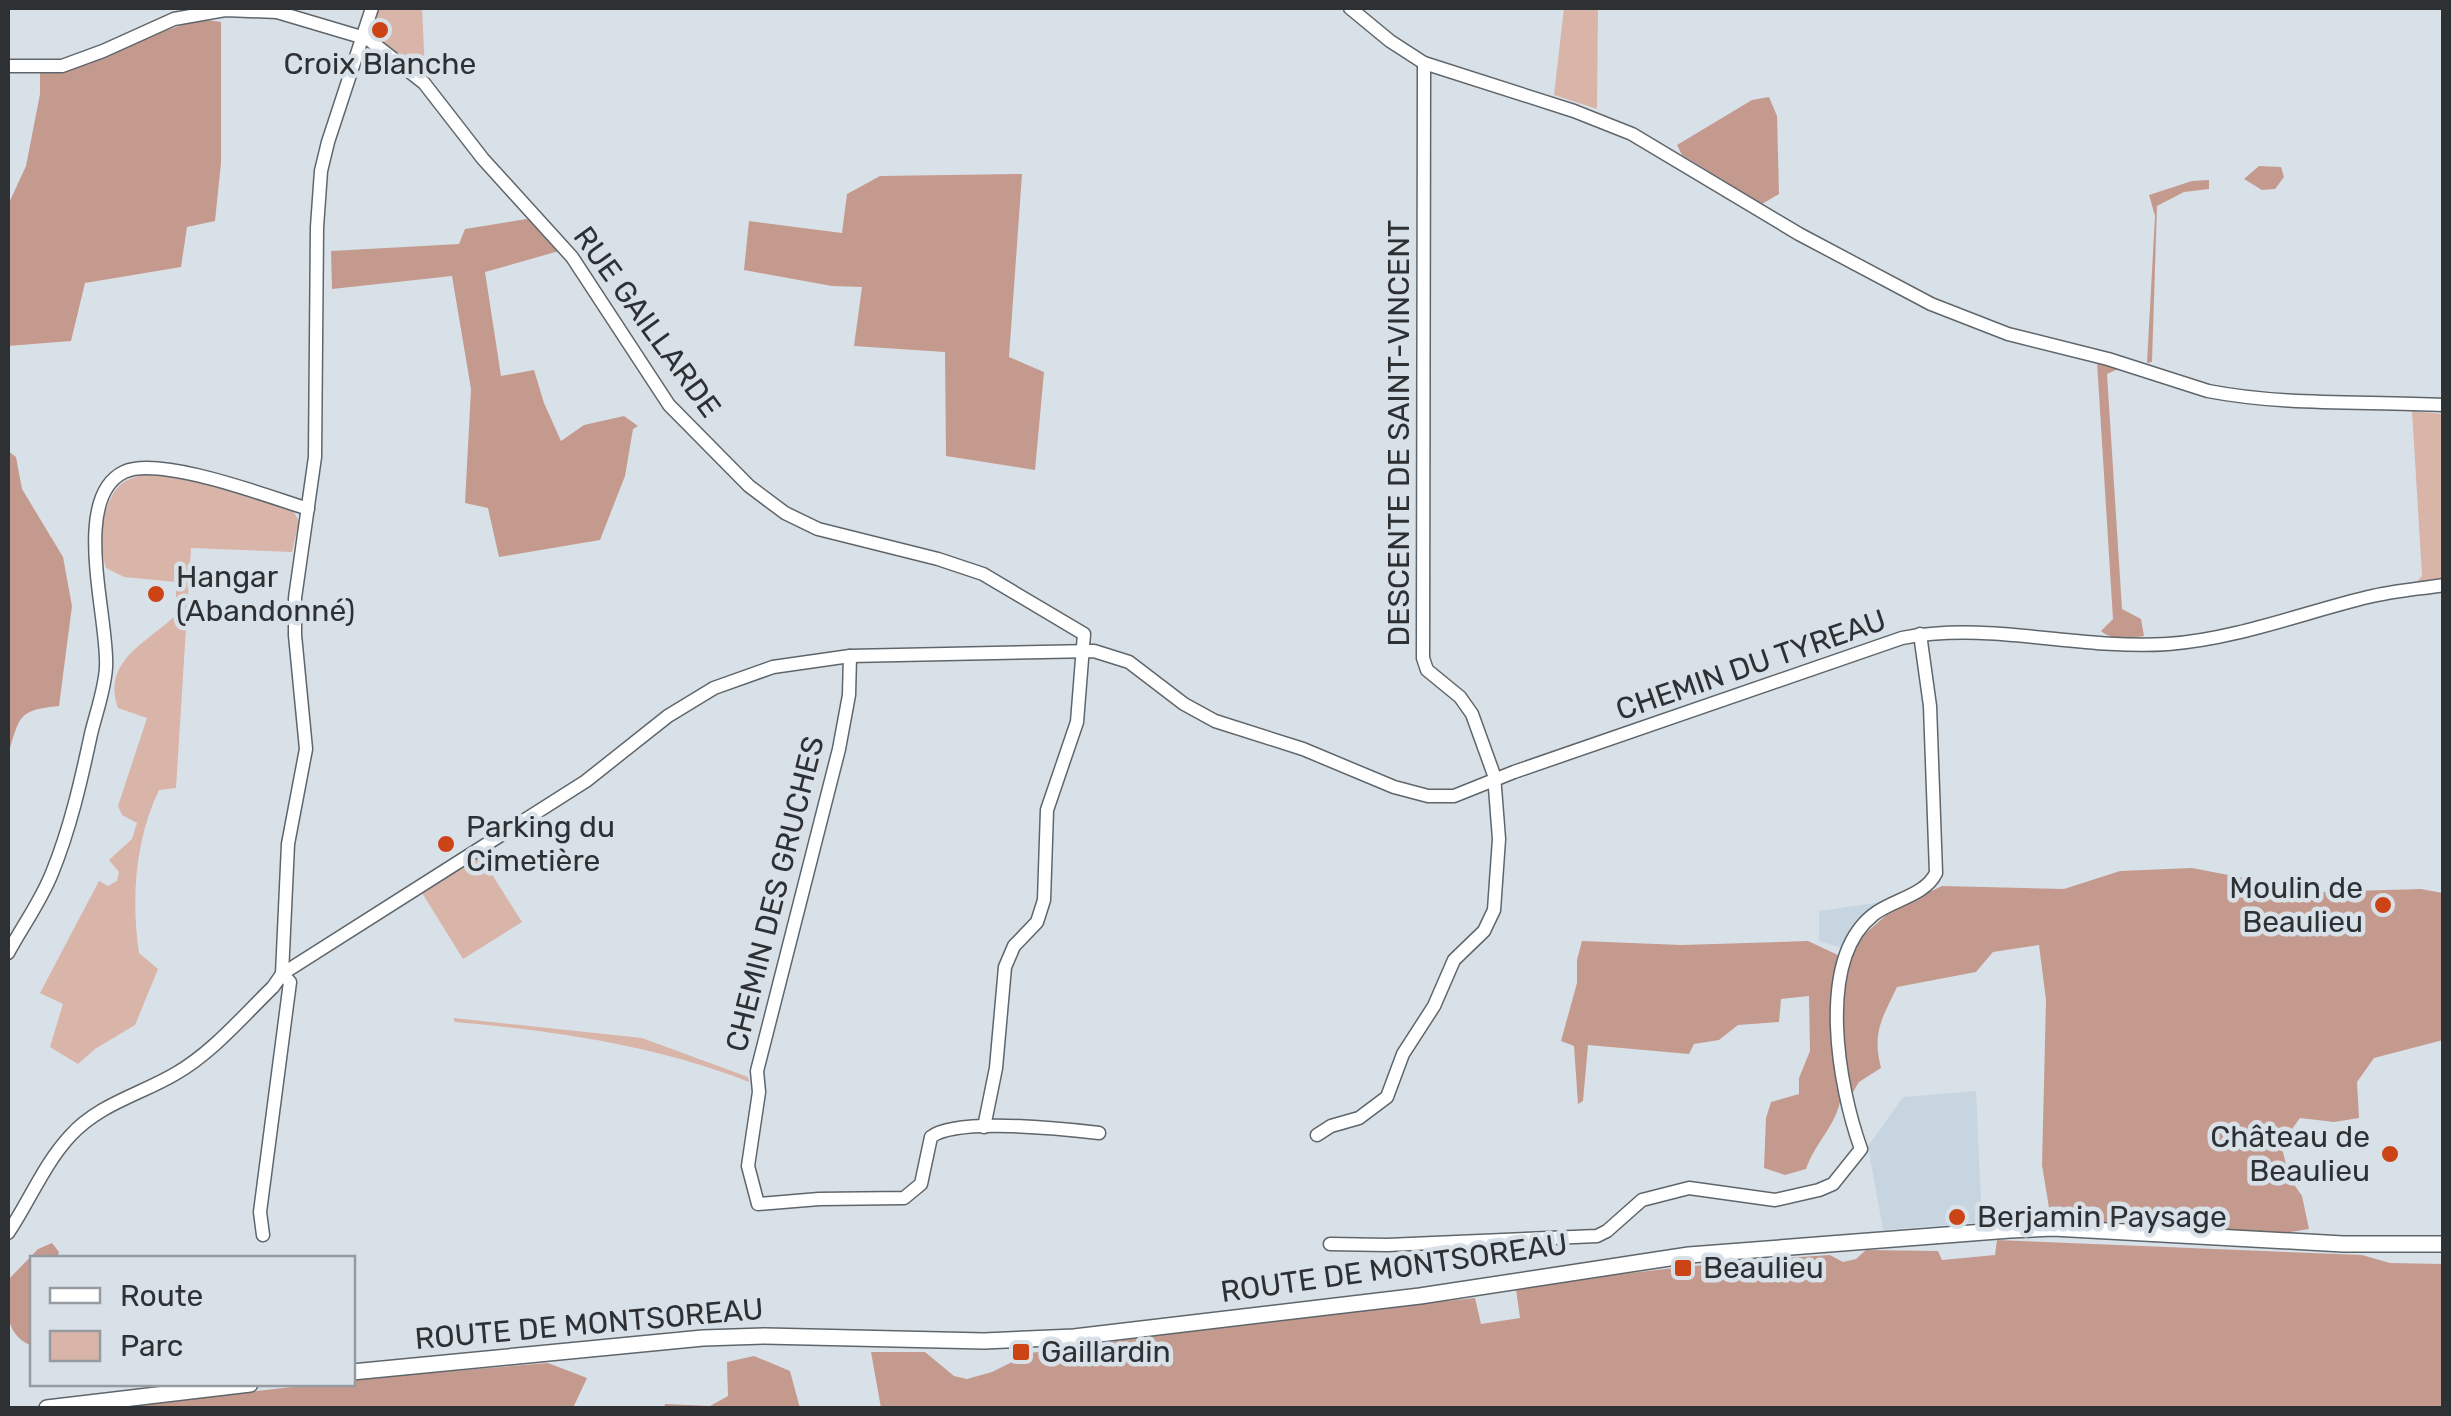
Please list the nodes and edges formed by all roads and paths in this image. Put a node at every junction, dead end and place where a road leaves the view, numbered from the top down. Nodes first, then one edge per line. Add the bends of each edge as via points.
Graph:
1 (372, 8) edge
2 (1350, 8) edge
3 (364, 37) junction
4 (1424, 63) junction
5 (8, 66) edge
6 (2444, 404) edge
7 (308, 509) junction
8 (2444, 585) edge
9 (1084, 634) junction
10 (1920, 634) junction
11 (1083, 650) junction
12 (850, 656) junction
13 (1117, 656) junction
14 (1495, 780) junction
15 (8, 953) edge
16 (282, 974) junction
17 (984, 1126) junction
18 (1099, 1134) dead end
19 (1316, 1135) dead end
20 (8, 1233) edge
21 (263, 1235) dead end
22 (1330, 1244) dead end
23 (2444, 1244) edge
24 (355, 1372) edge
25 (233, 1386) edge
26 (46, 1408) edge

1 - 3 street
2 - 4 street
3 - 5 street, RUE GAILLARDE via 277,12 225,10 174,19 62,66
3 - 7 street via 322,171
3 - 9 street, RUE GAILLARDE via 424,82 482,159 572,257 669,405 749,486 818,529 983,574
4 - 6 street via 1632,134 1861,268 1990,328 2246,398
4 - 14 street, DESCENTE DE SAINT-VINCENT via 1423,658 1472,714
7 - 15 street via 151,468 125,472 110,484 94,541 106,670 52,875
7 - 16 street via 294,635 306,750 288,844
8 - 10 street, CHEMIN DU TYREAU via 2183,642
9 - 11 street
9 - 13 street, RUE GAILLARDE
10 - 14 street, CHEMIN DU TYREAU
10 - 22 street via 1930,706 1936,874 1864,922 1842,957 1839,1031 1860,1149 1830,1186 1784,1199 1688,1188 1642,1200 1598,1236
11 - 12 street
11 - 13 street
11 - 17 street via 1074,735 1047,810 1044,900 1038,922 1014,946 1005,967
12 - 16 street via 773,667 714,688 586,780
12 - 17 street, CHEMIN DES GRUCHES via 839,748 757,1071 748,1166 758,1204 904,1198 921,1184 931,1137 946,1128
13 - 14 street, CHEMIN DU TYREAU via 1215,720 1394,787 1454,796
14 - 19 street, DESCENTE DE SAINT-VINCENT via 1498,839 1490,922 1454,960 1386,1097 1359,1118
16 - 20 street via 194,1060 104,1108 70,1136
16 - 21 street via 290,982 260,1212
17 - 18 street
23 - 24 main road, ROUTE DE MONTSOREAU via 2010,1230 1689,1254 1420,1296 1074,1336 703,1338
25 - 26 main road

